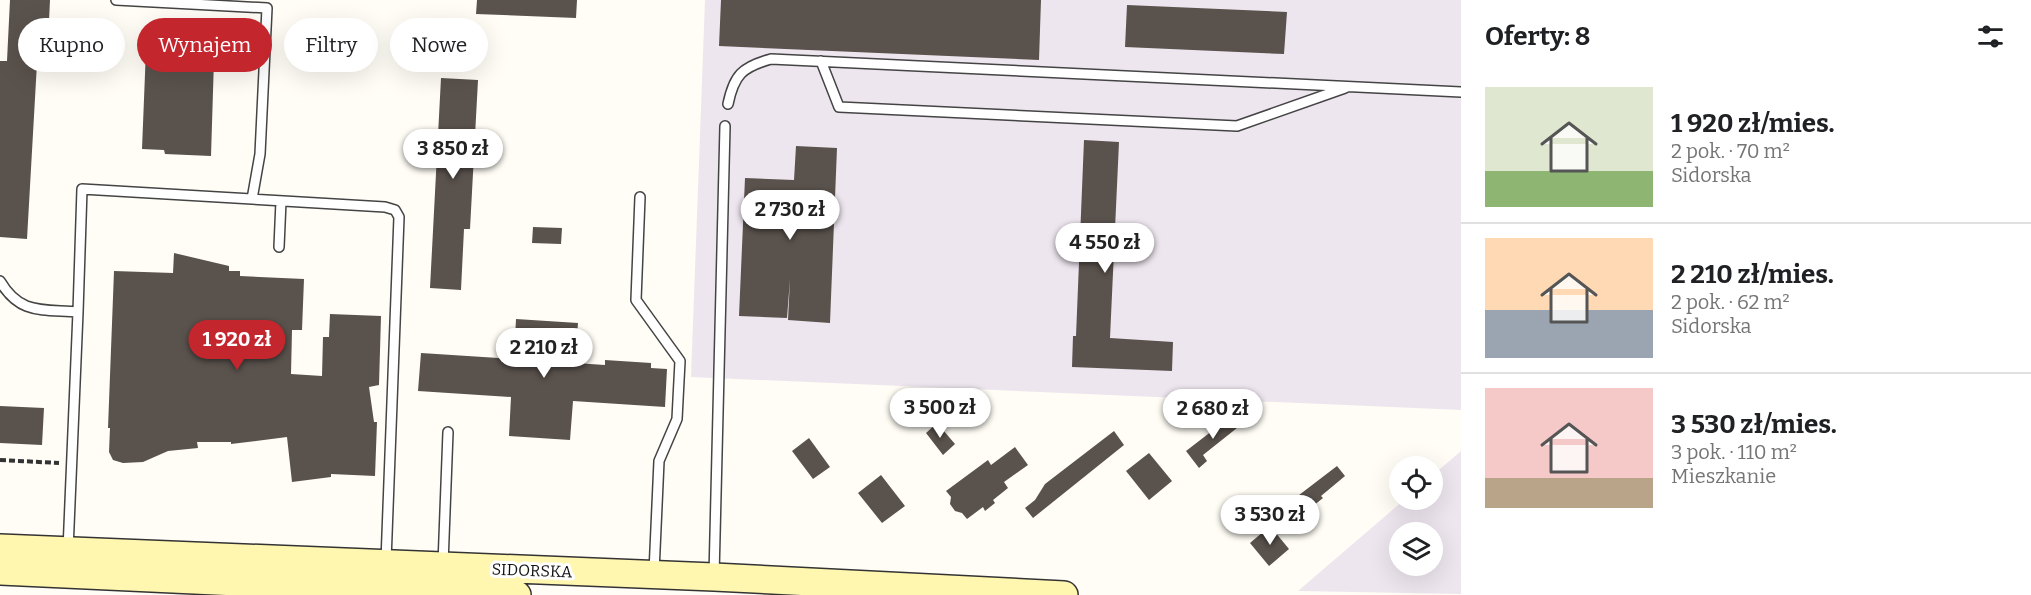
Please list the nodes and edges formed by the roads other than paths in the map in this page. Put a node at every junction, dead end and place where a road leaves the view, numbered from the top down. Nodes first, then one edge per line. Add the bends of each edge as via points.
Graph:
1 (116, 0) edge
2 (821, 61) junction
3 (1349, 87) junction
4 (1461, 93) edge
5 (728, 104) dead end
6 (726, 126) dead end
7 (640, 197) dead end
8 (252, 199) junction
9 (281, 201) junction
10 (279, 247) dead end
11 (0, 281) edge
12 (4, 296) edge
13 (78, 312) junction
14 (448, 432) dead end
15 (0, 548) edge
16 (68, 562) junction
17 (0, 571) edge
18 (386, 576) junction
19 (240, 578) edge
20 (443, 584) edge
21 (653, 585) edge
22 (713, 586) edge
23 (868, 592) edge
24 (1037, 594) edge
25 (517, 595) edge
26 (1064, 595) edge

1 - 8 lane via 267,8 260,154
2 - 3 lane
2 - 3 lane via 839,107 1237,126
2 - 5 lane via 771,59 749,65 732,85
3 - 4 lane
6 - 22 lane
7 - 21 lane via 636,300 680,361 677,419 659,461
8 - 9 lane
8 - 13 lane via 82,189
9 - 10 lane
9 - 18 lane via 385,207 395,210 399,217
11 - 12 lane
12 - 13 lane via 24,307
13 - 16 lane
14 - 20 lane
15 - 16 street, SIDORSKA
16 - 17 street, SIDORSKA
16 - 19 street, SIDORSKA
18 - 19 street, SIDORSKA
18 - 20 street, SIDORSKA
20 - 21 street, SIDORSKA
20 - 25 street, SIDORSKA
21 - 22 street, SIDORSKA
22 - 23 street, SIDORSKA
23 - 24 street, SIDORSKA
24 - 26 street, SIDORSKA

